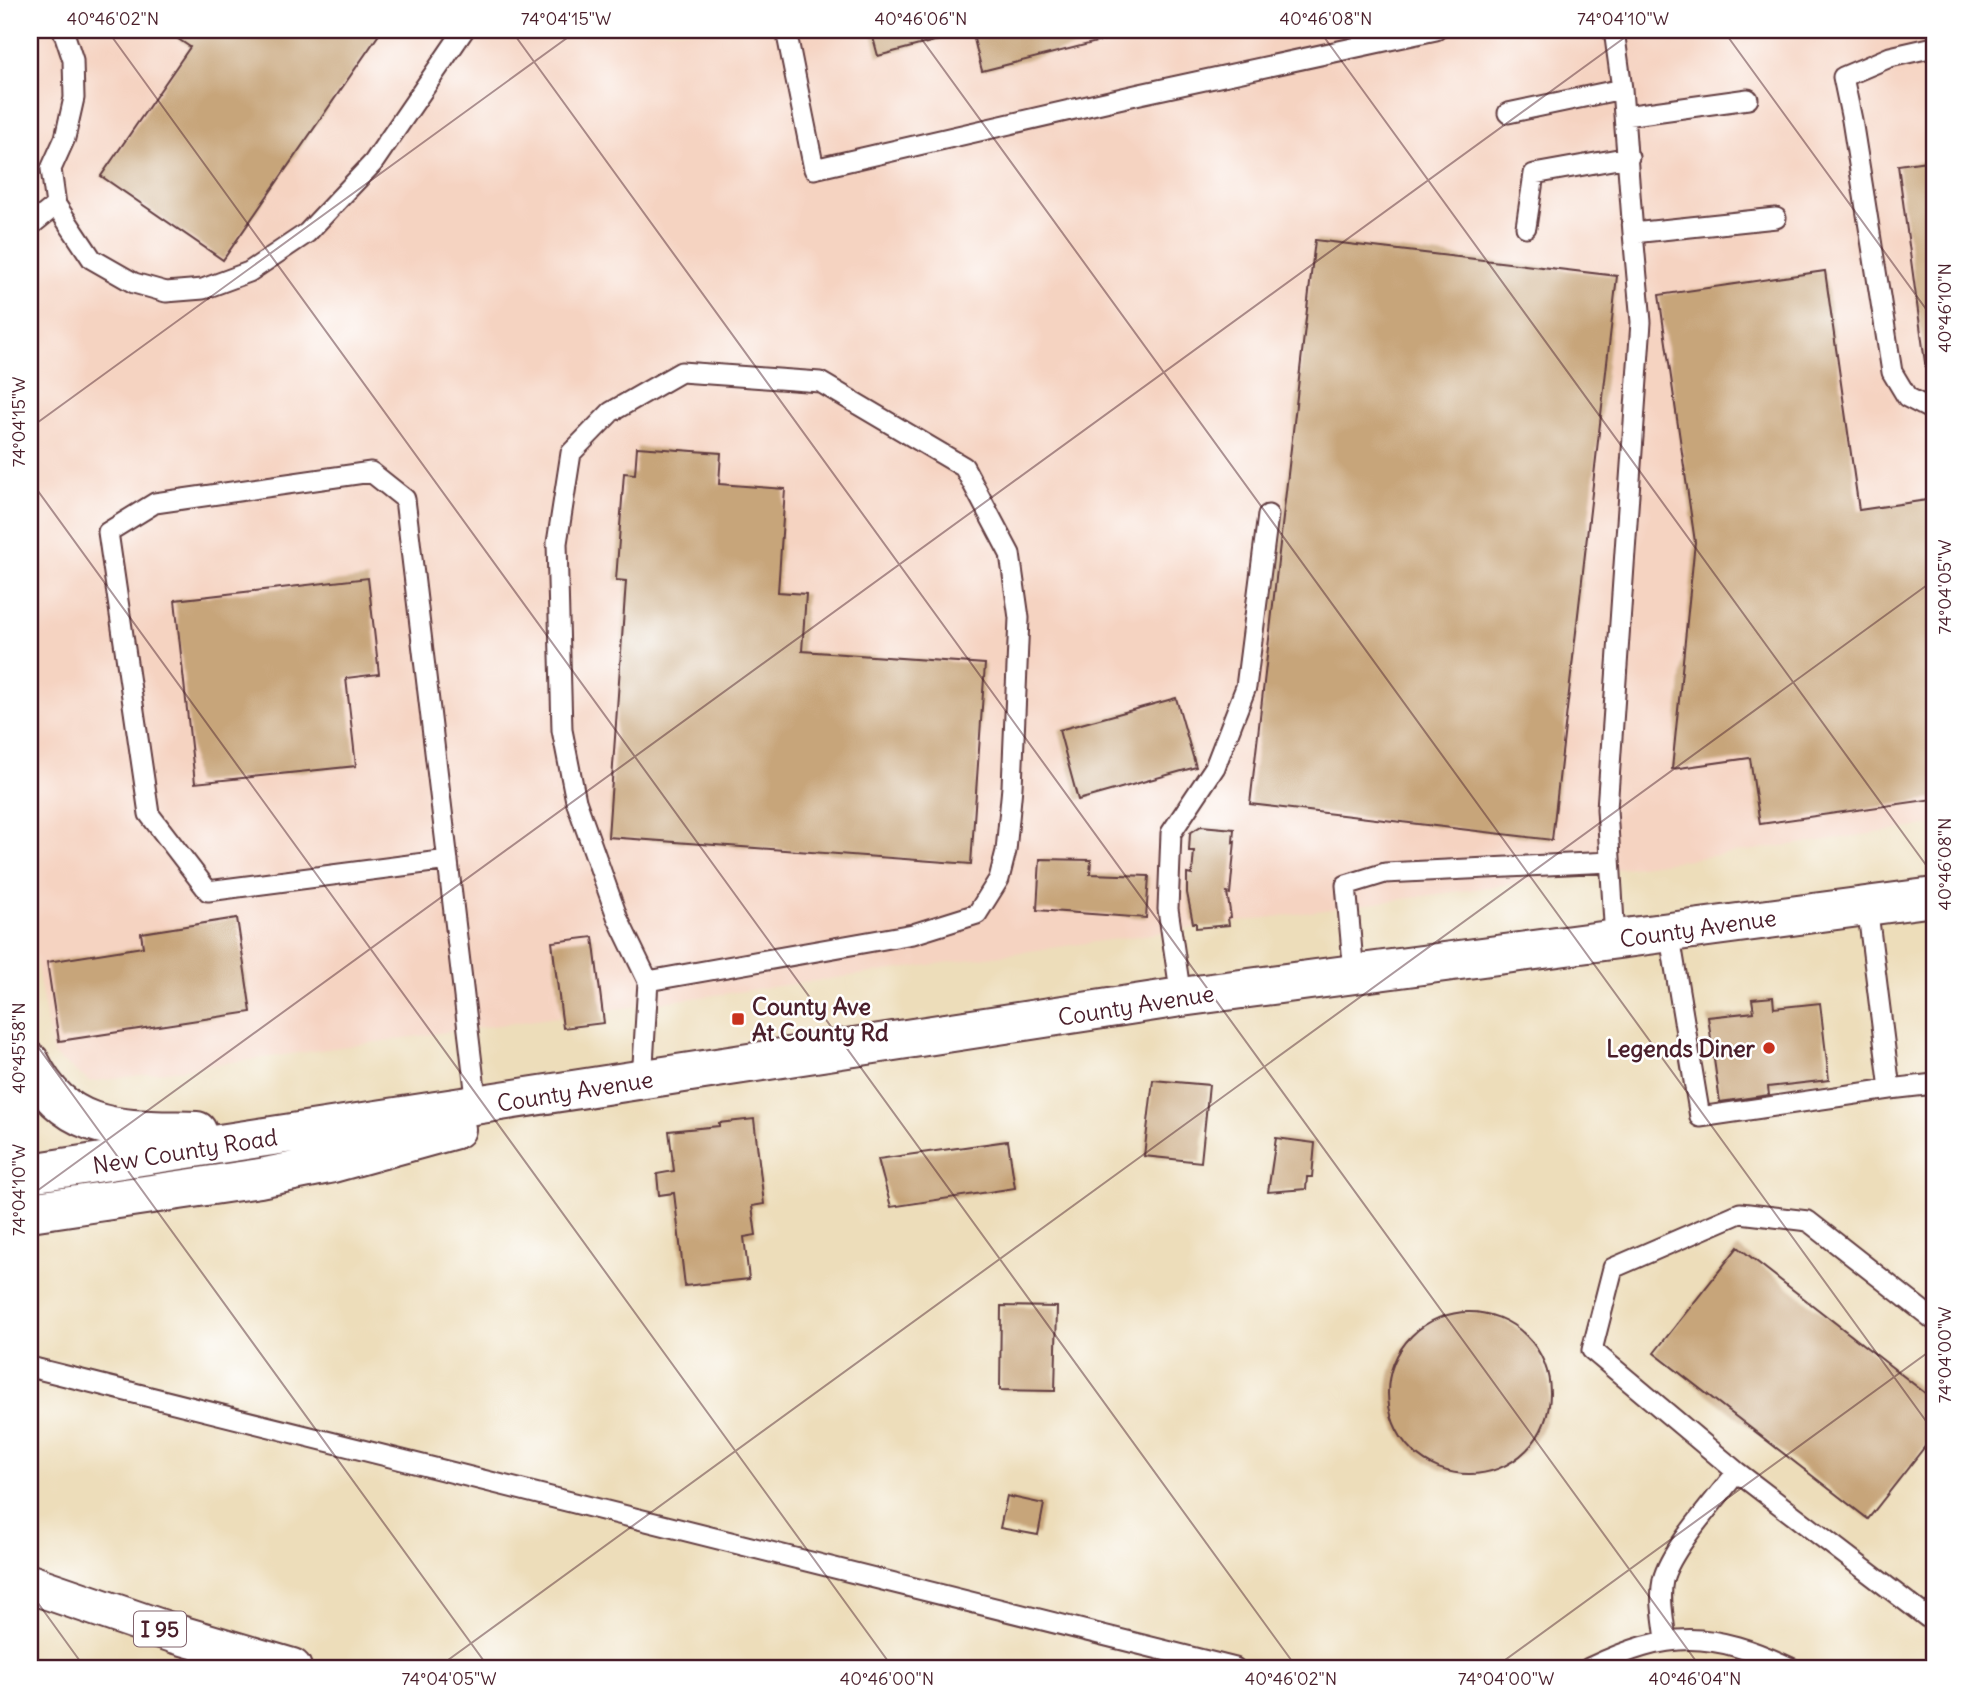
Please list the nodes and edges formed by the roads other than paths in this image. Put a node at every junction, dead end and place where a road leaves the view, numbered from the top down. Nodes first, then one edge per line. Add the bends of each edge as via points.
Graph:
1 (63, 30) edge
2 (464, 30) edge
3 (786, 30) edge
4 (1436, 30) edge
5 (1614, 30) edge
6 (1934, 47) edge
7 (1622, 89) junction
8 (1748, 99) dead end
9 (1508, 113) dead end
10 (1625, 116) junction
11 (1629, 158) junction
12 (56, 205) junction
13 (1776, 218) dead end
14 (30, 226) edge
15 (1526, 228) dead end
16 (1633, 233) junction
17 (1934, 411) edge
18 (1268, 515) dead end
19 (448, 860) junction
20 (1610, 862) junction
21 (1934, 897) edge
22 (1867, 905) junction
23 (1669, 931) junction
24 (1615, 939) junction
25 (1354, 974) junction
26 (648, 981) junction
27 (1181, 997) junction
28 (30, 1062) edge
29 (642, 1081) junction
30 (1934, 1084) edge
31 (1891, 1089) junction
32 (576, 1091) junction
33 (477, 1106) junction
34 (340, 1127) junction
35 (30, 1173) edge
36 (30, 1212) edge
37 (1934, 1321) edge
38 (30, 1367) edge
39 (1737, 1472) junction
40 (30, 1584) edge
41 (1934, 1609) edge
42 (1666, 1640) junction
43 (292, 1668) edge
44 (1235, 1668) edge
45 (1589, 1668) edge
46 (1791, 1668) edge

1 - 12 lane via 74,60 75,98 51,169
2 - 12 lane via 373,163 307,233 249,272 204,289 166,292 134,284 92,259
3 - 4 lane via 814,169
5 - 7 lane
6 - 17 lane via 1890,57 1843,77 1892,372 1907,397
7 - 9 lane
7 - 10 lane
8 - 10 lane
10 - 11 lane
11 - 15 lane via 1534,174
11 - 16 lane
12 - 14 lane
13 - 16 lane
16 - 20 lane via 1641,322 1607,809
18 - 27 lane via 1246,687 1215,767 1171,833 1168,909
19 - 19 lane via 405,499 372,472 155,503 108,532 149,814 208,891
19 - 33 lane
20 - 24 lane
20 - 25 lane via 1385,873 1346,885
21 - 22 main road, County Avenue
22 - 23 main road, County Avenue
22 - 31 lane
23 - 24 main road, County Avenue
23 - 31 lane via 1700,1118
24 - 25 main road, County Avenue
25 - 27 main road, County Avenue
26 - 26 lane via 913,934 977,914 999,879 1012,787 1019,618 1010,554 964,467 820,382 681,372 611,412 571,453 557,543 562,730 576,801 618,919
26 - 29 lane
27 - 29 main road, County Avenue
28 - 34 main road via 60,1105 104,1126 206,1131
29 - 32 main road, County Avenue
30 - 31 lane
32 - 33 main road, County Avenue
32 - 36 main road via 329,1164
33 - 34 main road, County Avenue
34 - 35 main road, New County Road
37 - 39 lane via 1808,1221 1740,1213 1613,1268 1592,1350
38 - 44 lane
39 - 41 lane via 1928,1618
39 - 42 lane via 1670,1561 1662,1593
40 - 43 main road, I 95
42 - 45 lane
42 - 46 lane via 1703,1639 1734,1645

